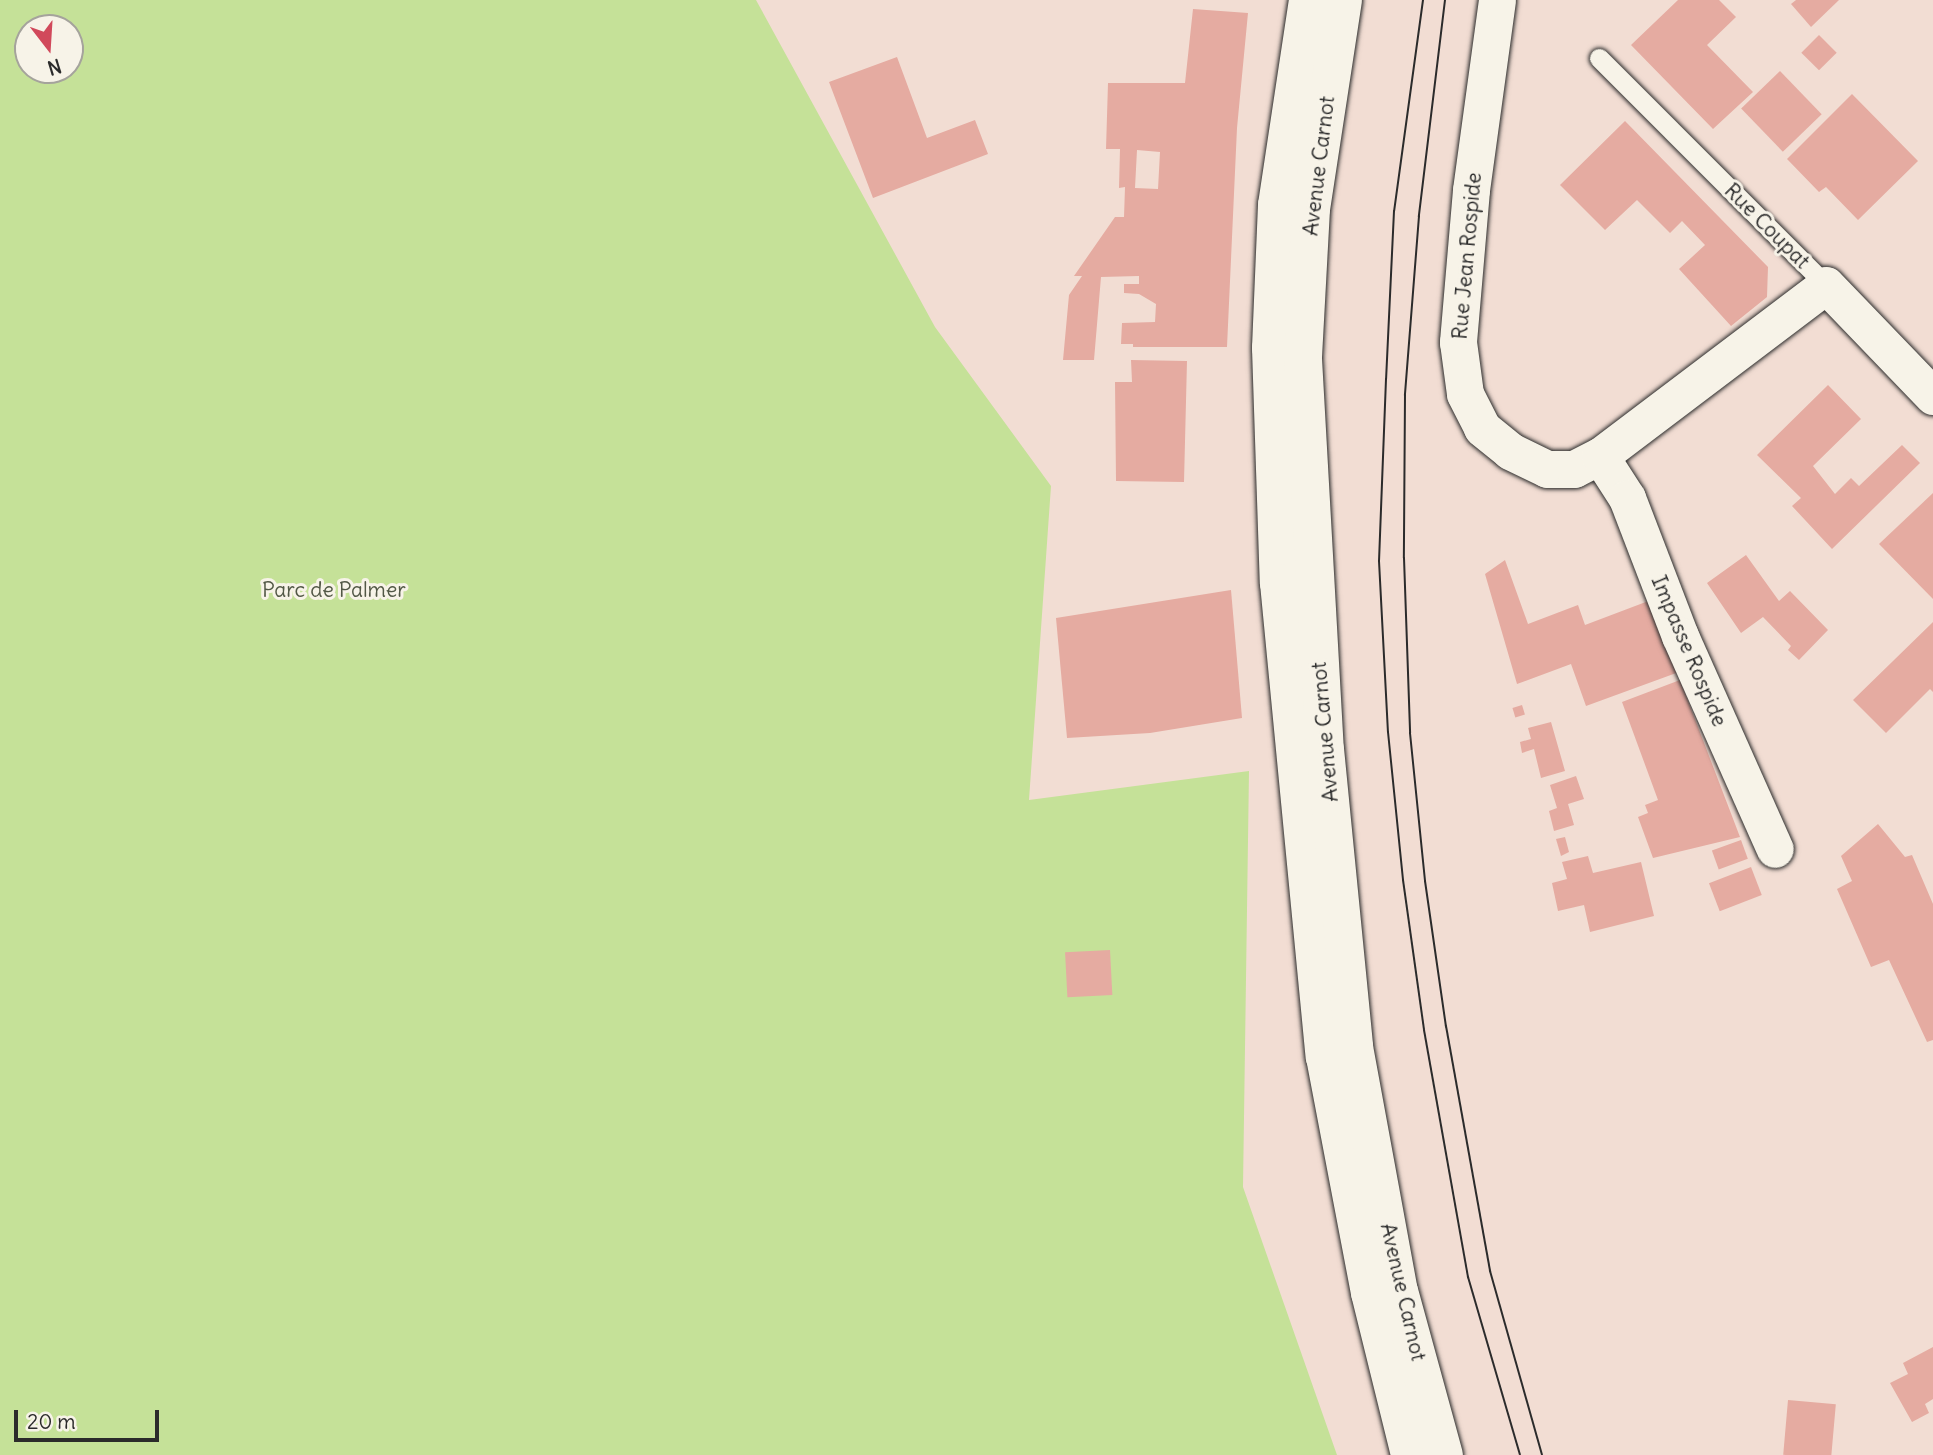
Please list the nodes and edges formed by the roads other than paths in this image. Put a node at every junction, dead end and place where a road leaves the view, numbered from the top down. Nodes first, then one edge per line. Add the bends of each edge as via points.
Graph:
1 (1308, 0) edge
2 (1343, 0) edge
3 (1497, 0) edge
4 (1599, 58) dead end
5 (1826, 285) junction
6 (1933, 396) edge
7 (1600, 456) junction
8 (1775, 849) dead end
9 (1410, 1455) edge
10 (1444, 1455) edge

1 - 9 main road, Avenue Carnot via 1277,205 1270,348 1279,583 1325,1057 1370,1293
2 - 10 main road, Avenue Carnot via 1311,209 1303,359 1322,709 1354,1047 1399,1290
3 - 7 street, Rue Jean Rospide via 1471,190 1458,342 1465,394 1482,428 1510,451 1547,468 1574,468
4 - 5 lane, Rue Coupat
5 - 6 street, Rue Coupat
5 - 7 street, Rue Jean Rospide
7 - 8 street, Impasse Rospide via 1627,498 1680,636

